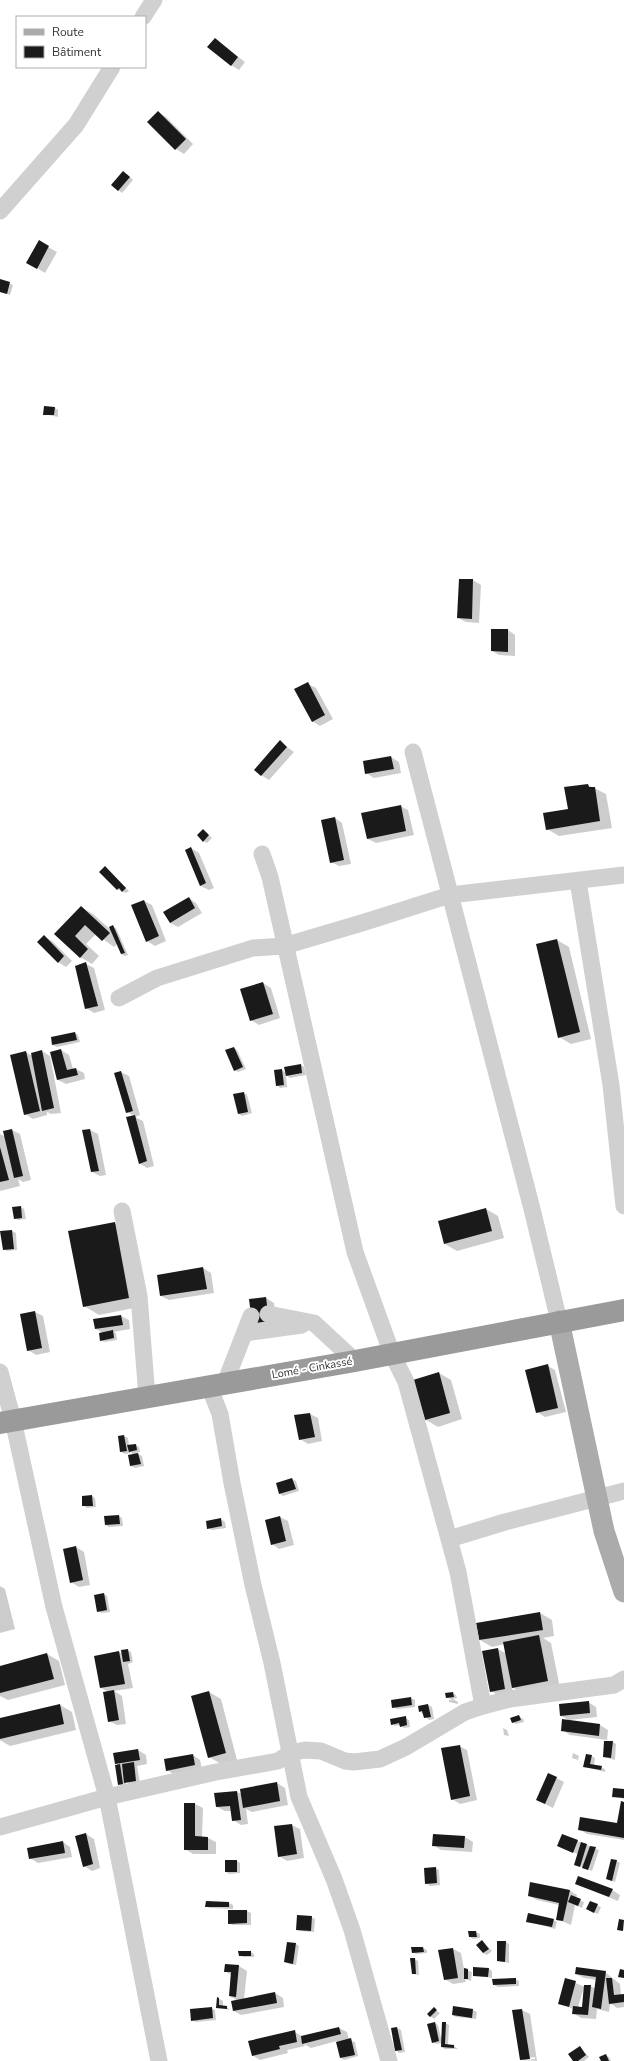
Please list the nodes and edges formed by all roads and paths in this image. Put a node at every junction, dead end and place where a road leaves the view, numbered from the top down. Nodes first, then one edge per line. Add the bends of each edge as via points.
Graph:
1 (154, 0) edge
2 (144, 16) edge
3 (111, 68) edge
4 (0, 211) edge
5 (413, 752) dead end
6 (262, 854) dead end
7 (624, 875) edge
8 (578, 881) junction
9 (450, 895) junction
10 (284, 946) junction
11 (119, 998) dead end
12 (624, 1206) edge
13 (122, 1211) dead end
14 (624, 1310) edge
15 (268, 1314) dead end
16 (251, 1316) dead end
17 (558, 1321) junction
18 (314, 1323) junction
19 (245, 1333) junction
20 (392, 1354) junction
21 (355, 1361) junction
22 (0, 1372) edge
23 (217, 1384) junction
24 (147, 1397) junction
25 (7, 1422) edge
26 (624, 1491) edge
27 (597, 1497) junction
28 (449, 1539) junction
29 (624, 1592) edge
30 (624, 1680) edge
31 (483, 1706) junction
32 (290, 1753) junction
33 (107, 1797) junction
34 (0, 1827) edge
35 (159, 2061) edge
36 (389, 2061) edge

1 - 2 street
3 - 4 street via 76,125
5 - 9 street
6 - 10 street via 270,877
7 - 8 street
8 - 9 street
8 - 12 street via 611,1085
9 - 10 street
9 - 17 street via 530,1202
10 - 11 street via 253,948 157,978
10 - 20 street via 355,1252
13 - 24 street via 139,1296
14 - 17 highway, Lomé - Cinkassé
15 - 18 street
16 - 19 street
17 - 20 highway, Lomé - Cinkassé
17 - 27 main road
18 - 19 street
18 - 21 street
19 - 23 street
20 - 21 highway, Lomé - Cinkassé
20 - 28 street via 406,1382
21 - 23 highway, Lomé - Cinkassé
22 - 25 street
23 - 24 highway, Lomé - Cinkassé
23 - 32 street via 232,1483
24 - 25 highway, Lomé - Cinkassé
25 - 33 street via 54,1607
26 - 27 street
27 - 28 street
27 - 29 main road via 604,1531
28 - 31 street via 458,1572
30 - 31 street via 614,1685
31 - 32 street via 465,1712 406,1747 380,1759 354,1762 321,1752 305,1750
32 - 33 street via 278,1761 262,1765 216,1772
32 - 36 street via 298,1797 334,1879 352,1930
33 - 34 street
33 - 35 street

